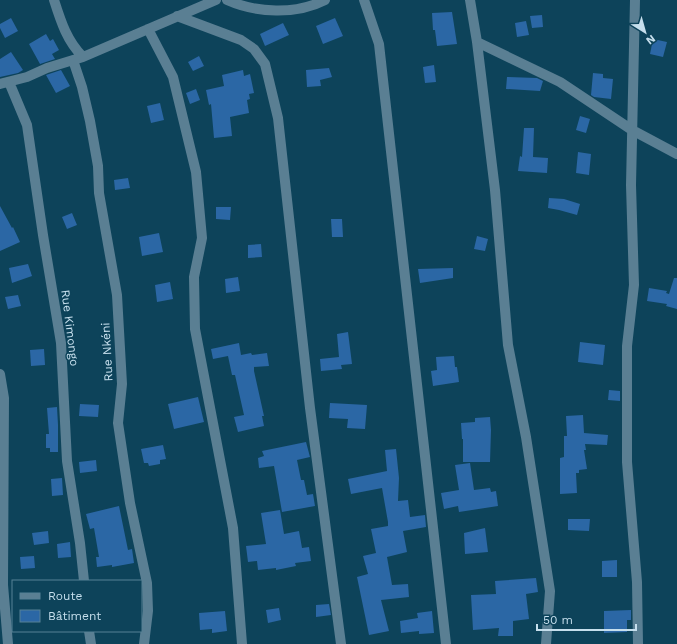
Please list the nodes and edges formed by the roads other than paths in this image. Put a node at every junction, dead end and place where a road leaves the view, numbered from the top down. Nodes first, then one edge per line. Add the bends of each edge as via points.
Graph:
1 (54, 0) edge
2 (216, 0) edge
3 (227, 0) edge
4 (325, 0) edge
5 (364, 0) edge
6 (470, 0) edge
7 (635, 0) edge
8 (177, 16) junction
9 (148, 29) junction
10 (477, 42) junction
11 (78, 59) junction
12 (4, 83) edge
13 (632, 130) junction
14 (677, 154) edge
15 (0, 374) edge
16 (84, 580) edge
17 (89, 632) edge
18 (8, 644) edge
19 (91, 644) edge
20 (144, 644) edge
21 (242, 644) edge
22 (341, 644) edge
23 (446, 644) edge
24 (546, 644) edge
25 (638, 644) edge

1 - 11 street, Rue Nkéni via 63,28 77,51
2 - 8 street
3 - 4 street via 263,10 293,10
5 - 23 street via 379,44
6 - 10 street
7 - 13 street
8 - 9 street
8 - 22 street via 241,40 254,49 265,64 278,118 310,408
9 - 11 street
9 - 21 street via 173,77 196,172 202,238 194,277 195,329 233,528
10 - 13 street via 560,82
10 - 24 street via 495,190 508,345 526,437 550,590
11 - 12 street
11 - 20 street, Rue Nkéni via 98,166 99,193 117,295 122,384 118,423 130,503 147,584 148,611
12 - 16 street, Rue Kimongo via 27,125 61,343 67,461
13 - 14 street
13 - 25 street via 634,285 627,346 627,462 637,582
15 - 18 street via 4,398 3,585
17 - 19 street

